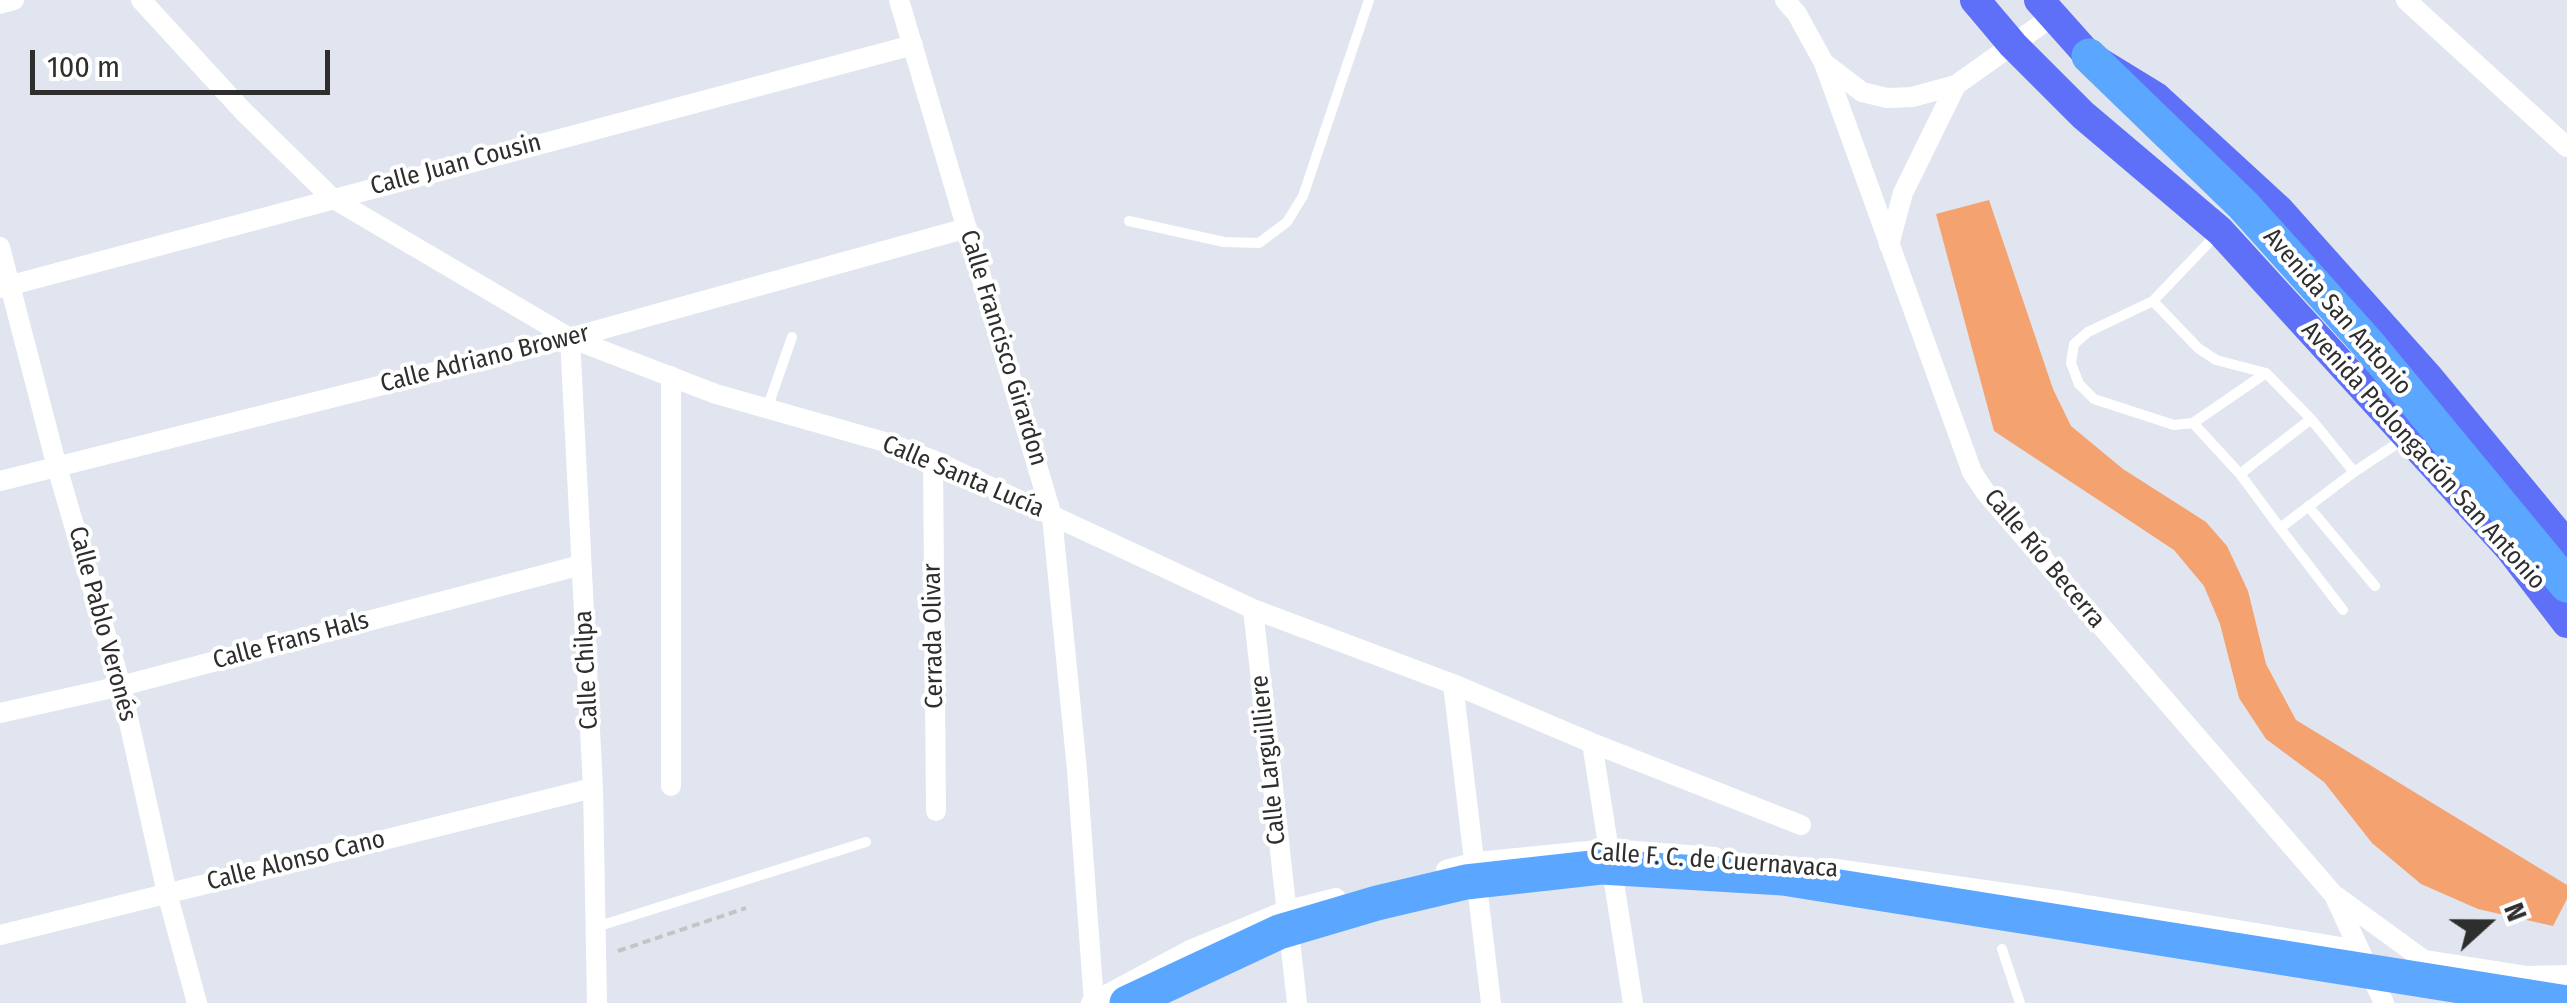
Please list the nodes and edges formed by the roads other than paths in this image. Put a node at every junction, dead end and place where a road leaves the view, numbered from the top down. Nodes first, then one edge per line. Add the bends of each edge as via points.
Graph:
1 (14, 0) edge
2 (141, 0) edge
3 (1369, 0) edge
4 (1785, 0) edge
5 (1975, 0) edge
6 (903, 1) edge
7 (2411, 2) edge
8 (0, 4) edge
9 (2046, 8) edge
10 (913, 45) junction
11 (2013, 45) junction
12 (2089, 56) junction
13 (1824, 63) junction
14 (1956, 85) junction
15 (2566, 143) edge
16 (332, 198) junction
17 (2231, 218) junction
18 (1129, 221) dead end
19 (968, 228) junction
20 (1889, 244) junction
21 (0, 247) edge
22 (6, 287) edge
23 (2153, 301) junction
24 (792, 337) dead end
25 (570, 338) junction
26 (2266, 373) junction
27 (671, 376) junction
28 (768, 408) junction
29 (2311, 419) junction
30 (2193, 422) junction
31 (2409, 436) junction
32 (933, 460) junction
33 (58, 467) junction
34 (2354, 472) junction
35 (2240, 474) junction
36 (0, 481) edge
37 (2308, 506) junction
38 (1052, 516) junction
39 (2280, 528) junction
40 (2567, 545) edge
41 (581, 565) junction
42 (2567, 584) edge
43 (2375, 586) dead end
44 (1253, 609) junction
45 (2343, 610) dead end
46 (2567, 623) edge
47 (1454, 684) junction
48 (121, 686) junction
49 (0, 714) edge
50 (1592, 743) junction
51 (671, 786) dead end
52 (593, 788) junction
53 (936, 811) dead end
54 (1801, 825) dead end
55 (866, 842) dead end
56 (1609, 848) junction
57 (1476, 862) junction
58 (167, 893) junction
59 (2334, 896) junction
60 (1285, 911) junction
61 (596, 928) junction
62 (0, 935) edge
63 (2002, 950) dead end
64 (2359, 950) junction
65 (2424, 960) junction
66 (2567, 975) edge
67 (1101, 1002) edge
68 (2478, 1002) edge
69 (197, 1003) edge
70 (597, 1003) edge
71 (1297, 1003) edge
72 (1491, 1003) edge
73 (1634, 1003) edge
74 (2020, 1003) edge
75 (2384, 1003) edge
76 (2567, 1003) edge

1 - 8 street
2 - 16 street, Calle Santa Lucía
3 - 18 lane via 1303,196 1286,222 1259,243
4 - 13 street, Calle Río Becerra
5 - 11 main road, Avenida Prolongación San Antonio
6 - 10 street, Calle Francisco Girardon
7 - 15 street
9 - 11 street
9 - 12 main road, Avenida Prolongación San Antonio
10 - 16 street, Calle Juan Cousin
10 - 19 street, Calle Francisco Girardon
11 - 14 street
11 - 17 main road, Avenida Prolongación San Antonio via 2083,115
12 - 17 highway, Avenida San Antonio
12 - 40 main road, Avenida Prolongación San Antonio via 2156,97 2278,210
13 - 14 street via 1874,96 1912,97
13 - 20 street, Calle Río Becerra
14 - 20 street via 1903,193
16 - 22 street, Calle Juan Cousin
16 - 25 street, Calle Santa Lucía
17 - 23 lane
17 - 31 main road, Avenida Prolongación San Antonio
17 - 42 highway, Avenida San Antonio via 2368,344
19 - 25 street, Calle Adriano Brower
19 - 38 street, Calle Francisco Girardon
20 - 59 street, Calle Río Becerra via 1961,448 1986,493
21 - 22 street, Calle Pablo Veronés
22 - 33 street, Calle Pablo Veronés
23 - 26 lane via 2216,360
23 - 30 lane via 2088,332 2074,344 2071,363 2078,384 2094,399 2174,425
24 - 28 lane
25 - 27 street, Calle Santa Lucía
25 - 33 street, Calle Adriano Brower
25 - 41 street, Calle Chilpa
26 - 29 lane
26 - 30 lane
27 - 28 street, Calle Santa Lucía
27 - 51 street
28 - 32 street, Calle Santa Lucía
29 - 34 lane
29 - 35 lane
30 - 35 lane
31 - 34 lane
31 - 46 main road, Avenida Prolongación San Antonio
32 - 38 street, Calle Santa Lucía
32 - 53 street, Cerrada Olivar
33 - 36 street, Calle Adriano Brower
33 - 48 street, Calle Pablo Veronés
34 - 37 lane
35 - 39 lane
37 - 39 lane
37 - 43 lane
38 - 44 street, Calle Santa Lucía
38 - 67 street, Calle Francisco Girardon
39 - 45 lane
41 - 48 street, Calle Frans Hals
41 - 52 street, Calle Chilpa
44 - 47 street, Calle Santa Lucía
44 - 60 street, Calle Larguilliere
47 - 50 street, Calle Santa Lucía
47 - 57 street
48 - 49 street, Calle Frans Hals
48 - 58 street, Calle Pablo Veronés
50 - 54 street, Calle Santa Lucía
50 - 56 street
52 - 58 street, Calle Alonso Cano
52 - 61 street, Calle Chilpa
55 - 61 lane
56 - 57 street, Calle F. C. de Cuernavaca
56 - 64 street, Calle F. C. de Cuernavaca via 1787,862
56 - 73 street
57 - 60 street, Calle F. C. de Cuernavaca
57 - 72 street
58 - 62 street, Calle Alonso Cano
58 - 69 street, Calle Pablo Veronés
59 - 64 street, Calle Río Becerra
59 - 65 street
60 - 67 street, Calle F. C. de Cuernavaca via 1190,950
60 - 71 street, Calle Larguilliere
61 - 70 street, Calle Chilpa
63 - 74 lane
64 - 75 street, Calle Río Becerra
65 - 66 street via 2526,976
65 - 68 main road
67 - 76 highway via 1279,932 1377,903 1466,882 1600,867 1783,878

